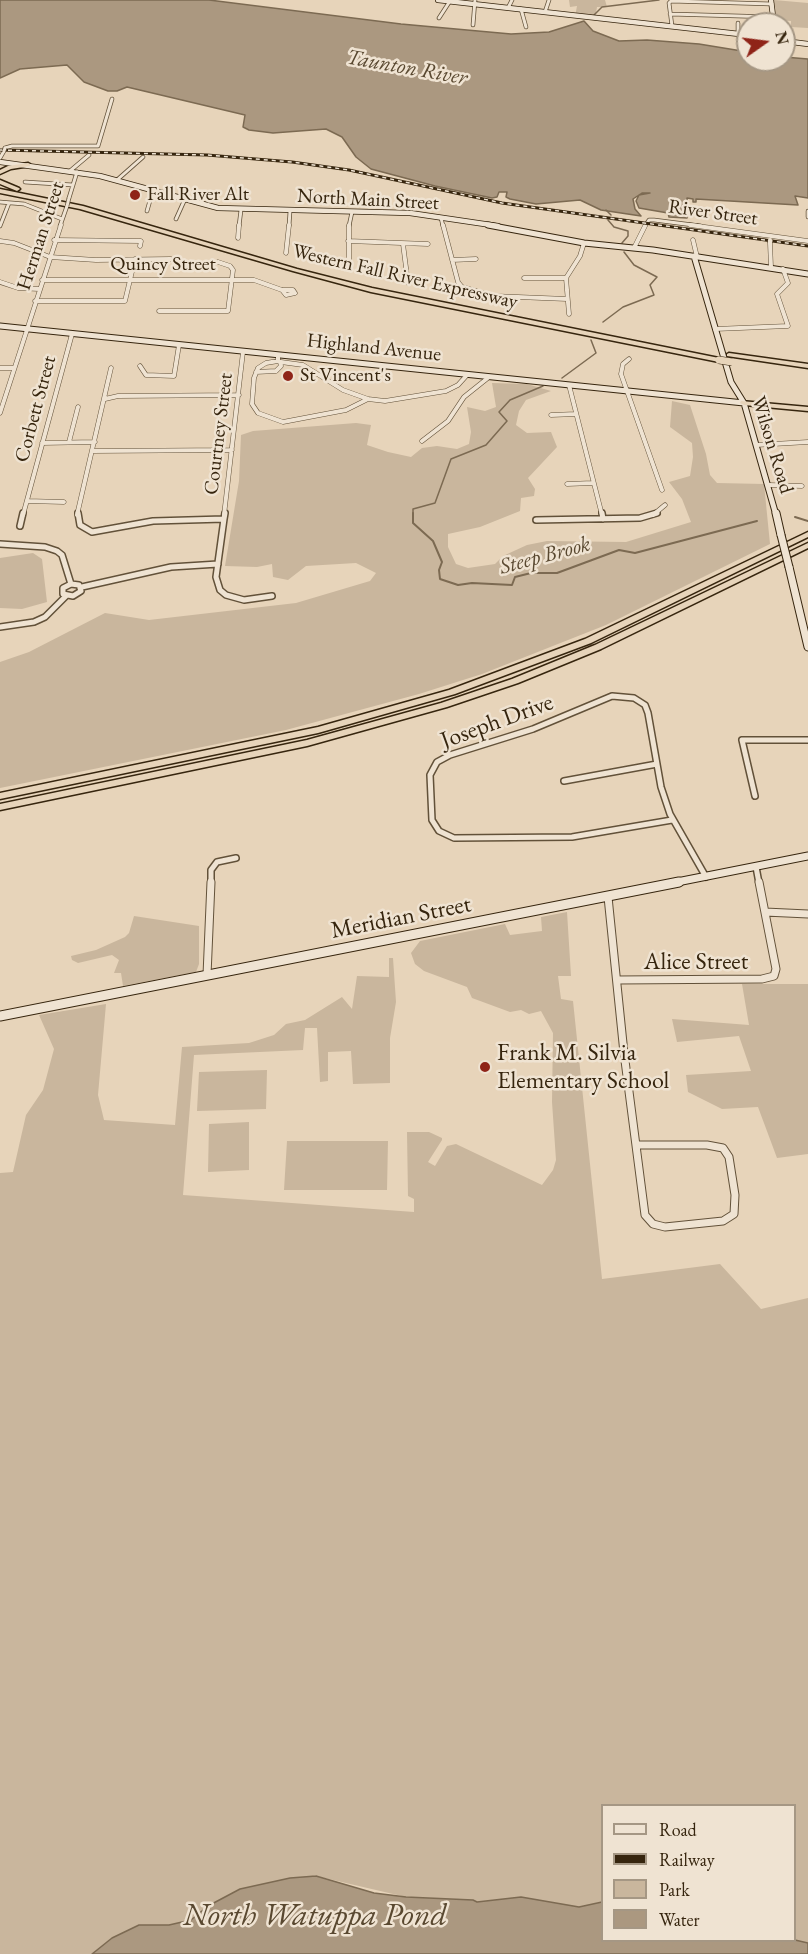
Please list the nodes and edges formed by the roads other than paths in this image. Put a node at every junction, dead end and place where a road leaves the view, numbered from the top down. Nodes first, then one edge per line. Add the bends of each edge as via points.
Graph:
1 (438, 0) edge
2 (512, 0) edge
3 (549, 0) edge
4 (450, 1) edge
5 (475, 2) edge
6 (772, 2) edge
7 (508, 8) junction
8 (521, 9) junction
9 (545, 12) junction
10 (670, 14) junction
11 (736, 16) edge
12 (439, 18) dead end
13 (473, 25) dead end
14 (672, 26) junction
15 (526, 27) dead end
16 (736, 33) edge
17 (112, 99) dead end
18 (89, 155) dead end
19 (143, 157) dead end
20 (0, 161) edge
21 (28, 165) junction
22 (0, 170) edge
23 (70, 171) junction
24 (77, 172) junction
25 (117, 180) junction
26 (0, 182) edge
27 (25, 183) dead end
28 (74, 184) junction
29 (0, 190) edge
30 (153, 190) junction
31 (41, 195) junction
32 (185, 200) junction
33 (0, 202) edge
34 (9, 203) junction
35 (241, 210) junction
36 (147, 211) dead end
37 (290, 211) junction
38 (808, 211) edge
39 (352, 212) junction
40 (808, 217) edge
41 (441, 218) junction
42 (62, 219) junction
43 (176, 219) dead end
44 (0, 227) edge
45 (238, 238) dead end
46 (54, 240) junction
47 (693, 240) dead end
48 (770, 240) junction
49 (0, 241) edge
50 (348, 241) junction
51 (808, 241) edge
52 (140, 243) dead end
53 (584, 243) junction
54 (403, 244) junction
55 (428, 244) dead end
56 (634, 248) junction
57 (286, 253) dead end
58 (50, 257) junction
59 (695, 257) junction
60 (476, 259) dead end
61 (135, 260) junction
62 (171, 260) dead end
63 (452, 260) junction
64 (218, 262) dead end
65 (349, 267) dead end
66 (771, 267) junction
67 (783, 269) junction
68 (808, 274) edge
69 (524, 278) dead end
70 (566, 278) junction
71 (42, 280) junction
72 (131, 280) junction
73 (231, 280) junction
74 (0, 282) edge
75 (408, 282) dead end
76 (39, 289) junction
77 (282, 290) dead end
78 (567, 298) junction
79 (35, 301) junction
80 (159, 311) dead end
81 (569, 314) dead end
82 (0, 326) edge
83 (26, 329) junction
84 (715, 329) junction
85 (72, 334) junction
86 (179, 345) junction
87 (243, 352) junction
88 (718, 356) junction
89 (730, 358) junction
90 (629, 359) dead end
91 (279, 360) junction
92 (140, 366) dead end
93 (808, 366) edge
94 (13, 368) junction
95 (111, 368) dead end
96 (0, 369) edge
97 (256, 372) junction
98 (808, 373) edge
99 (467, 375) junction
100 (489, 377) junction
101 (569, 385) junction
102 (628, 391) junction
103 (239, 395) junction
104 (105, 399) junction
105 (368, 399) junction
106 (744, 403) junction
107 (78, 407) dead end
108 (1, 409) edge
109 (808, 410) edge
110 (576, 414) junction
111 (551, 415) dead end
112 (422, 441) dead end
113 (69, 442) junction
114 (94, 442) junction
115 (808, 442) edge
116 (42, 443) junction
117 (756, 445) junction
118 (232, 450) junction
119 (92, 451) junction
120 (593, 483) junction
121 (567, 484) dead end
122 (769, 485) junction
123 (802, 486) dead end
124 (662, 490) dead end
125 (27, 501) junction
126 (64, 502) dead end
127 (666, 505) dead end
128 (224, 519) junction
129 (603, 519) junction
130 (536, 520) dead end
131 (20, 526) dead end
132 (808, 534) edge
133 (0, 544) edge
134 (808, 545) edge
135 (218, 564) junction
136 (71, 584) junction
137 (82, 587) junction
138 (67, 596) junction
139 (272, 596) dead end
140 (0, 627) edge
141 (808, 647) edge
142 (808, 740) edge
143 (657, 765) junction
144 (564, 781) dead end
145 (0, 796) edge
146 (755, 796) dead end
147 (0, 807) edge
148 (672, 820) junction
149 (808, 856) edge
150 (236, 858) dead end
151 (756, 867) junction
152 (706, 877) junction
153 (608, 897) junction
154 (765, 912) junction
155 (808, 914) edge
156 (207, 975) junction
157 (616, 980) junction
158 (0, 1016) edge
159 (637, 1145) junction

1 - 4 main road
2 - 7 street
3 - 9 street
4 - 5 main road
4 - 12 street
5 - 7 main road
5 - 13 street
6 - 10 street via 669,3
7 - 8 main road
8 - 9 main road
8 - 15 street
9 - 14 main road
10 - 11 street
10 - 14 street
14 - 16 main road
17 - 20 street via 99,146 12,146
18 - 23 street
19 - 25 street
20 - 21 main road, North Main Street
20 - 22 highway
21 - 22 highway
21 - 23 main road, North Main Street
23 - 24 main road, North Main Street
24 - 25 main road, North Main Street
24 - 28 street, Herman Street
25 - 30 main road, North Main Street
26 - 31 highway
27 - 28 street
28 - 42 street, Herman Street, bridge
29 - 31 highway, Western Fall River Expressway
29 - 88 highway, Western Fall River Expressway via 81,207 371,290
30 - 32 main road, North Main Street
30 - 36 street
31 - 88 highway, Western Fall River Expressway via 393,288
32 - 35 main road, North Main Street
32 - 43 street
33 - 34 street
34 - 42 street via 34,207
34 - 44 street
35 - 37 main road, North Main Street
35 - 45 street
37 - 39 main road, North Main Street
37 - 57 street
38 - 40 street
39 - 41 main road, North Main Street
39 - 50 street
41 - 53 main road, North Main Street
41 - 63 street
42 - 46 street, Herman Street
46 - 52 street
46 - 58 street, Herman Street
47 - 59 street, Wilson Road
48 - 51 street, River Street
48 - 56 street, River Street via 652,220
48 - 66 street
49 - 58 street
50 - 54 street
50 - 65 street
53 - 56 main road, North Main Street
53 - 70 street
54 - 55 street
54 - 75 street
56 - 59 main road, North Main Street
58 - 61 street
58 - 71 street, Herman Street
59 - 66 main road, North Main Street
59 - 84 main road, Wilson Road
60 - 63 street
61 - 62 street
61 - 72 street
63 - 78 street via 459,284 468,290 505,297
64 - 73 street via 232,268
66 - 67 main road, North Main Street
67 - 68 main road, North Main Street
67 - 84 street via 788,283 777,294 788,326
69 - 70 street
70 - 78 street
71 - 72 street, Quincy Street
71 - 76 street, Herman Street
72 - 73 street, Quincy Street
72 - 79 street via 124,302
73 - 77 street, Quincy Street via 261,281
73 - 80 street via 228,310
74 - 76 street
76 - 79 street, Herman Street
78 - 81 street
79 - 83 street, Herman Street
82 - 83 main road, Highland Avenue
83 - 85 main road, Highland Avenue
83 - 94 street, Herman Street
84 - 106 main road, Wilson Road via 731,382
85 - 86 main road, Highland Avenue
85 - 116 street, Corbett Street
86 - 87 main road, Highland Avenue
86 - 92 street via 174,375 146,375
87 - 91 main road, Highland Avenue
87 - 103 street, Courtney Street
88 - 89 highway, Western Fall River Expressway, bridge
89 - 93 highway, Western Fall River Expressway
89 - 98 highway, Western Fall River Expressway
90 - 102 street via 621,372
91 - 97 street via 260,365
91 - 97 street via 281,366 277,370
91 - 99 main road, Highland Avenue
91 - 105 street via 303,365 343,390
94 - 96 street
94 - 108 street, Herman Street
95 - 104 street
97 - 105 street via 253,408 282,422 346,410
99 - 100 main road, Highland Avenue
99 - 105 street via 459,385 446,391 388,401
100 - 101 main road, Highland Avenue
100 - 112 street via 465,395 451,418
101 - 102 main road, Highland Avenue
101 - 110 street
102 - 106 main road, Highland Avenue
102 - 124 street
103 - 104 street
103 - 118 street, Courtney Street
104 - 114 street
106 - 109 highway
106 - 117 main road, Wilson Road
107 - 113 street
110 - 111 street
110 - 120 street
113 - 114 street
113 - 116 street
114 - 119 street
115 - 117 street
116 - 125 street, Corbett Street
117 - 122 main road, Wilson Road
118 - 119 street
118 - 128 street, Courtney Street
119 - 128 street, Courtney Street via 77,516 88,530 102,532 153,521
120 - 121 street
120 - 129 street
122 - 123 street
122 - 141 main road, Wilson Road, bridge
125 - 126 street
125 - 131 street, Corbett Street
127 - 129 street via 649,516
128 - 135 street, Courtney Street
129 - 130 street
132 - 145 highway via 595,637 452,692 318,730
133 - 136 street via 57,551 62,555
134 - 147 highway via 598,647 444,705 307,743
135 - 137 street via 171,567
135 - 139 street, Courtney Street via 216,583 226,595 251,600
136 - 137 street
136 - 138 street via 62,590
137 - 138 street via 78,594
138 - 140 street via 45,617
142 - 146 street via 742,740
143 - 144 street
143 - 148 street, Joseph Drive
143 - 148 street, Joseph Drive via 645,705 632,697 612,696 553,722 441,759 430,775 432,820 445,835 462,838 572,837
148 - 152 street, Joseph Drive
149 - 151 main road, Meridian Street
150 - 156 street via 217,862 211,870
151 - 152 main road, Meridian Street
151 - 154 street
152 - 153 main road, Meridian Street
153 - 156 main road, Meridian Street
153 - 157 street
154 - 155 street
154 - 157 street, Alice Street via 777,969 774,976
156 - 158 main road, Meridian Street
157 - 159 street
159 - 159 street via 707,1144 723,1148 729,1157 734,1214 726,1220 665,1227 650,1223 642,1205

